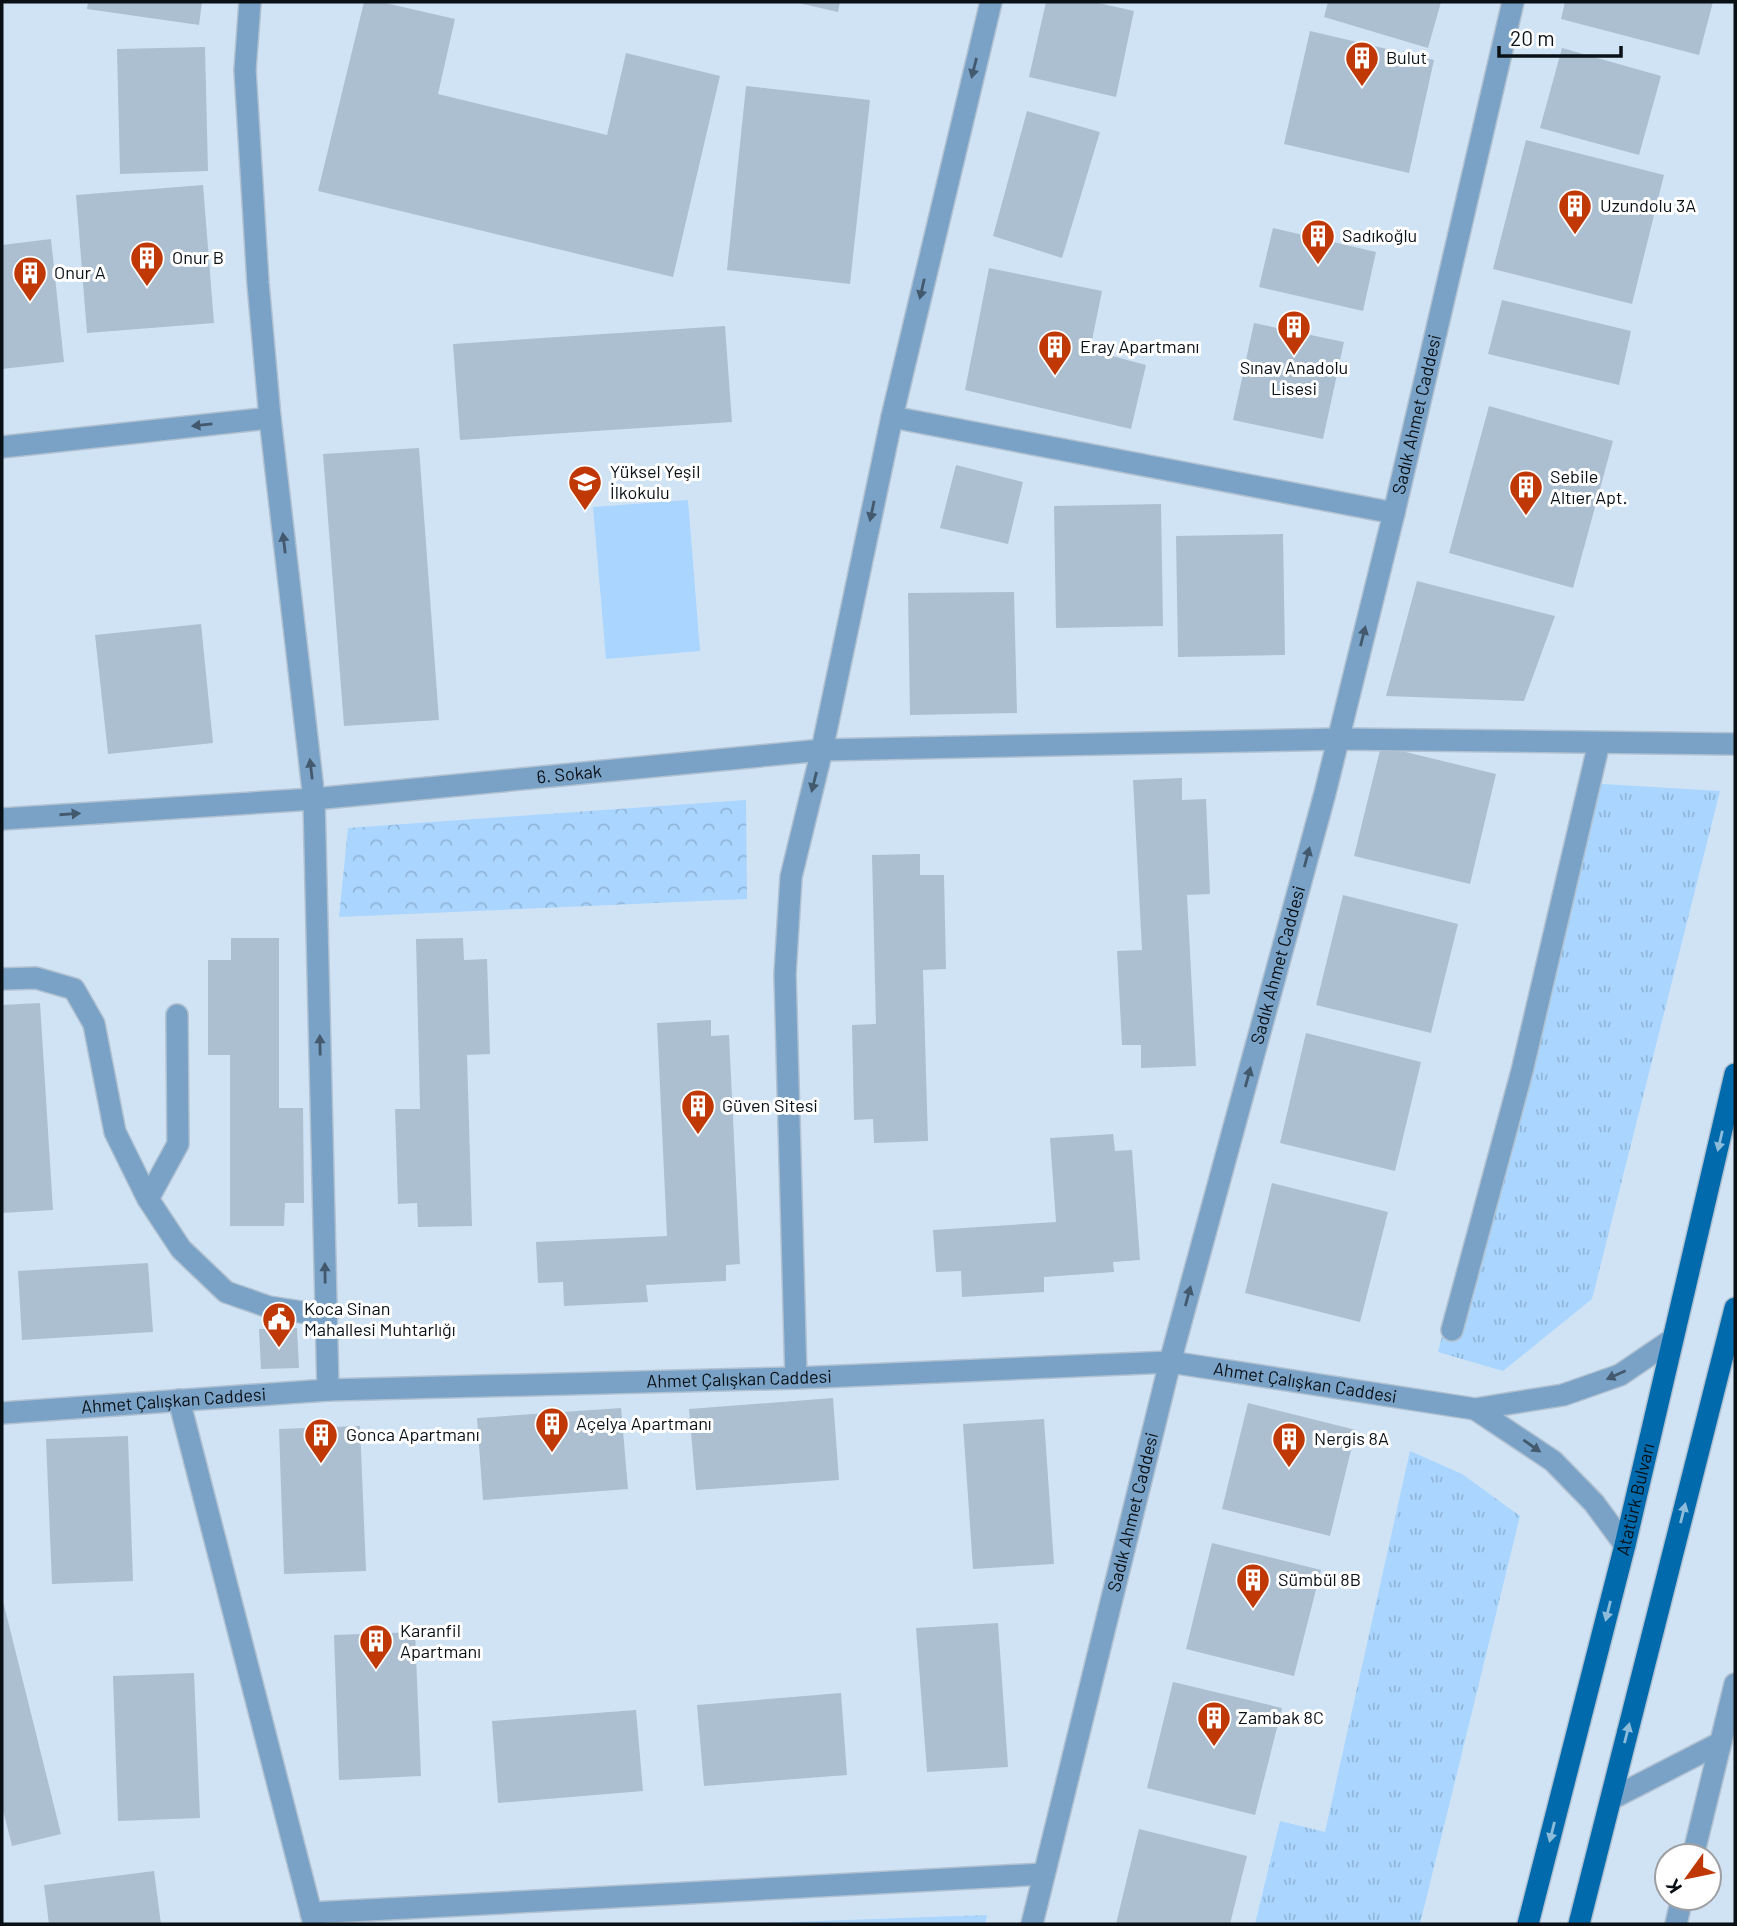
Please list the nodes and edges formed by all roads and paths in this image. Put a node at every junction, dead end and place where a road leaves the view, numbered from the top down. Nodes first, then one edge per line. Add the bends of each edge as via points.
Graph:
1 (250, 2) edge
2 (991, 2) edge
3 (1513, 2) edge
4 (892, 416) junction
5 (270, 418) junction
6 (2, 447) edge
7 (1394, 513) junction
8 (1338, 739) junction
9 (1599, 743) junction
10 (1735, 744) edge
11 (822, 750) junction
12 (314, 799) junction
13 (2, 819) edge
14 (2, 979) edge
15 (177, 1016) dead end
16 (1735, 1074) edge
17 (148, 1199) junction
18 (1735, 1308) edge
19 (327, 1316) junction
20 (1452, 1330) dead end
21 (1674, 1339) junction
22 (1170, 1362) junction
23 (796, 1378) junction
24 (328, 1390) junction
25 (179, 1400) junction
26 (1475, 1409) junction
27 (2, 1413) edge
28 (1625, 1545) junction
29 (1735, 1684) edge
30 (1728, 1739) edge
31 (1611, 1799) junction
32 (1697, 1842) edge
33 (1044, 1874) junction
34 (313, 1919) edge
35 (1032, 1924) edge
36 (1528, 1924) edge
37 (1579, 1924) edge

1 - 5 street via 245,70
2 -> 4 street
3 - 7 street, Sadık Ahmet Caddesi
4 - 7 street
4 -> 11 street
5 -> 6 street
12 -> 5 street
8 -> 7 street, Sadık Ahmet Caddesi
8 - 9 street, 6. Sokak
8 - 11 street, 6. Sokak
22 -> 8 street, Sadık Ahmet Caddesi
9 - 10 street, 6. Sokak
9 - 20 street via 1522,1071
11 - 12 street, 6. Sokak
11 -> 23 street via 791,877 785,974
13 -> 12 street, 6. Sokak
19 -> 12 street
14 - 17 street via 36,978 74,989 94,1024 115,1132
15 - 17 street via 178,1144
16 -> 21 main road, Atatürk Bulvarı
17 - 19 street via 181,1248 226,1292 269,1307
31 -> 18 main road
19 - 24 street
21 -> 26 street via 1620,1375 1563,1395
21 - 28 main road, Atatürk Bulvarı
22 - 23 street, Ahmet Çalışkan Caddesi
22 - 26 street, Ahmet Çalışkan Caddesi
22 - 33 street, Sadık Ahmet Caddesi
23 - 24 street, Ahmet Çalışkan Caddesi
24 - 25 street, Ahmet Çalışkan Caddesi
25 - 27 street, Ahmet Çalışkan Caddesi
25 - 34 street
26 -> 28 street via 1553,1461 1594,1503
28 -> 36 main road, Atatürk Bulvarı
29 - 30 street
30 - 31 street
30 - 32 street
31 - 37 main road
33 - 34 street
33 - 35 street, Sadık Ahmet Caddesi

